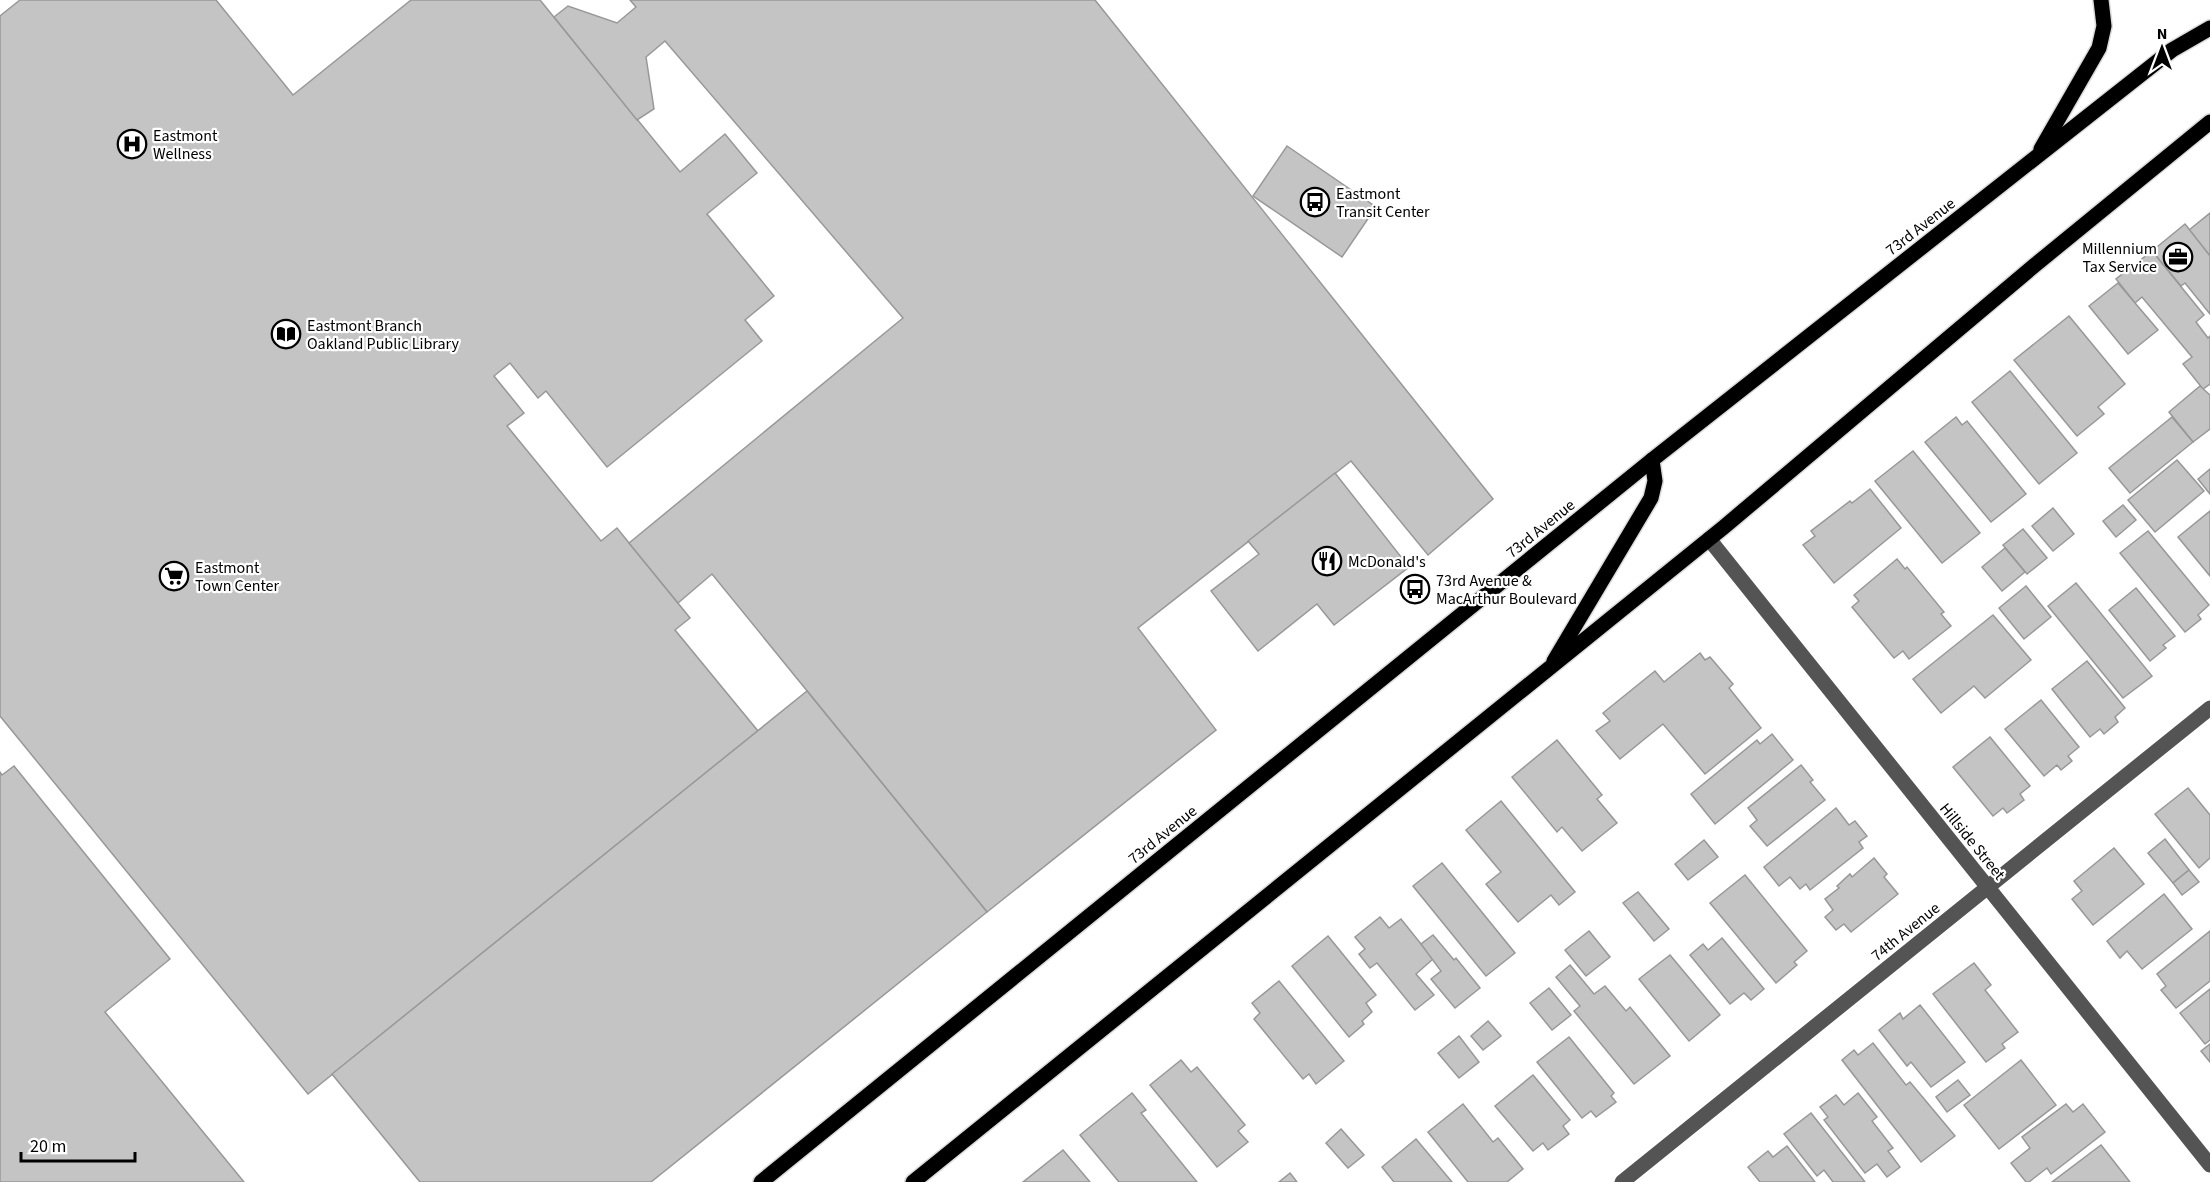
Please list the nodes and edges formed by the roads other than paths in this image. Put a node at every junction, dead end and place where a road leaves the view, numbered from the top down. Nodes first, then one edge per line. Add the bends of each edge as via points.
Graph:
1 (2101, 0) edge
2 (2210, 28) edge
3 (2210, 123) edge
4 (2037, 157) junction
5 (1652, 460) junction
6 (1709, 539) junction
7 (1547, 671) junction
8 (2210, 708) edge
9 (1987, 888) junction
10 (2210, 1165) edge
11 (761, 1182) edge
12 (914, 1182) edge
13 (1622, 1182) edge

1 - 4 main road via 2104,26 2099,48
2 - 4 main road, 73rd Avenue via 2172,50
3 - 6 main road
4 - 5 main road, 73rd Avenue
5 - 7 main road via 1655,481 1651,498
5 - 11 main road, 73rd Avenue
6 - 7 main road
6 - 9 street, Hillside Street
7 - 12 main road
8 - 9 street, 74th Avenue
9 - 10 street, Hillside Street
9 - 13 street, 74th Avenue

